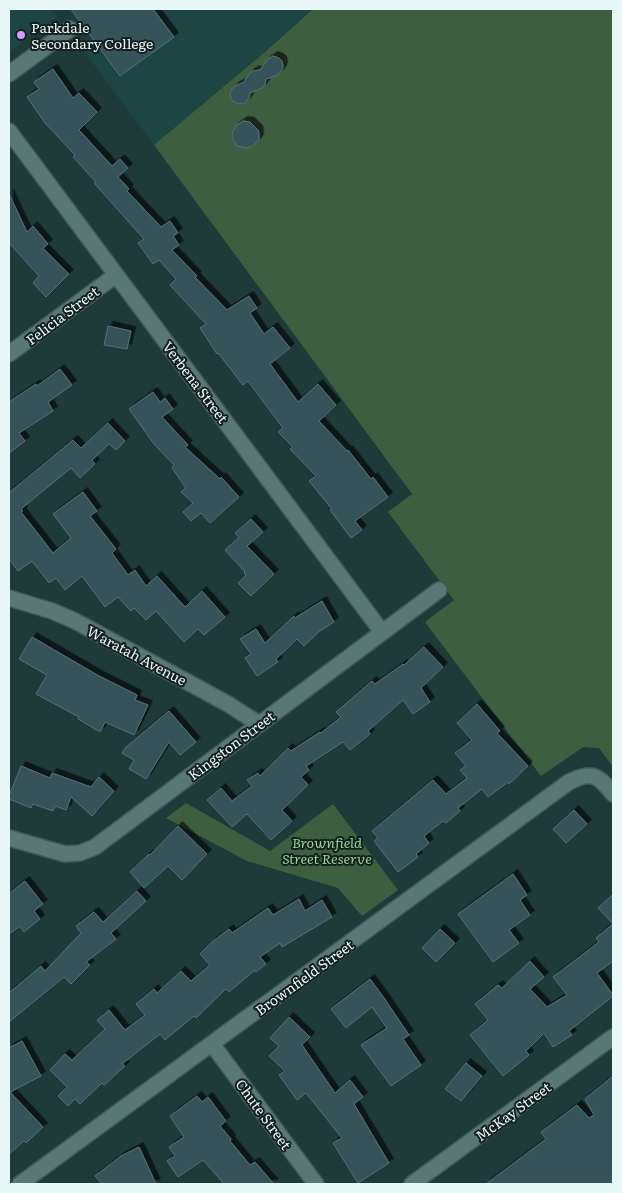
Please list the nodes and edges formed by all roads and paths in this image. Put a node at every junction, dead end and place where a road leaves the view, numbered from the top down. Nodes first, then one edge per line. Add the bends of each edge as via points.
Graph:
1 (70, 29) dead end
2 (9, 74) edge
3 (9, 131) edge
4 (116, 275) junction
5 (9, 354) edge
6 (439, 590) dead end
7 (9, 598) edge
8 (382, 632) junction
9 (259, 724) junction
10 (613, 794) edge
11 (9, 838) edge
12 (613, 1037) edge
13 (212, 1044) junction
14 (20, 1184) edge
15 (316, 1184) edge
16 (412, 1184) edge

1 - 2 street
3 - 4 street, Verbena Street
4 - 5 street, Felicia Street
4 - 8 street, Verbena Street
6 - 8 street, Kingston Street
7 - 9 street, Waratah Avenue via 75,622
8 - 9 street, Kingston Street
9 - 11 street, Kingston Street via 88,850 65,854
10 - 13 street, Brownfield Street via 597,777 576,778 569,782
12 - 16 street, McKay Street
13 - 14 street, Brownfield Street
13 - 15 street, Chute Street

